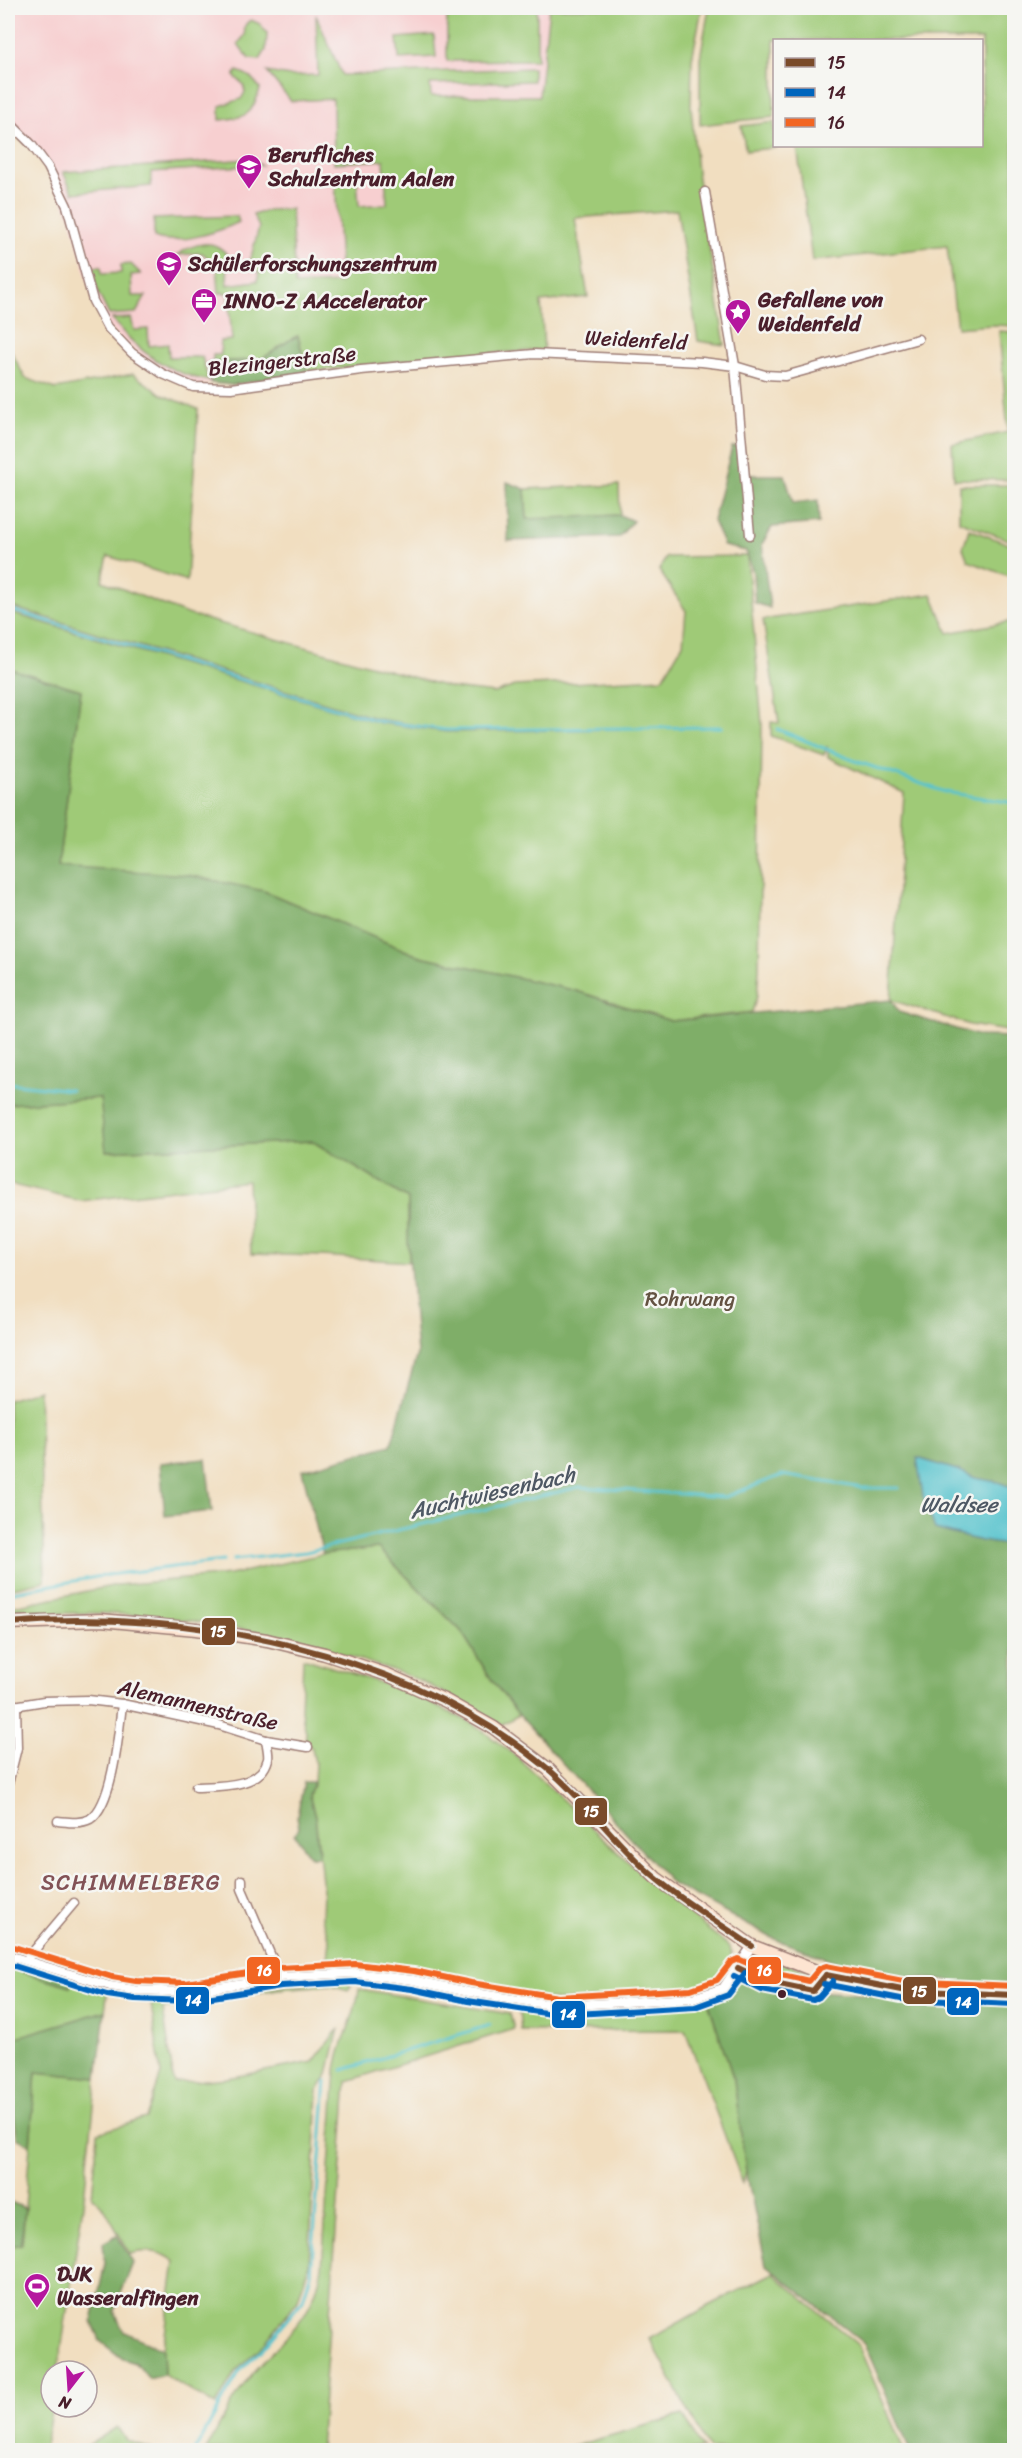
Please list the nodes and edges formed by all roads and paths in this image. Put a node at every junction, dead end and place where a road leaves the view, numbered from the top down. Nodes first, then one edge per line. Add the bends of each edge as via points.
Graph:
1 (8, 121) edge
2 (705, 192) dead end
3 (918, 339) dead end
4 (534, 354) joint
5 (735, 366) junction
6 (750, 535) dead end
7 (8, 1623) edge
8 (122, 1704) junction
9 (12, 1706) edge
10 (266, 1740) junction
11 (308, 1747) dead end
12 (8, 1784) edge
13 (196, 1788) dead end
14 (58, 1821) dead end
15 (242, 1880) dead end
16 (74, 1903) dead end
17 (752, 1946) junction
18 (8, 1955) edge
19 (26, 1960) junction
20 (280, 1977) junction
21 (1014, 1995) edge

1 - 4 street, Blezingerstraße via 32,144 48,167 67,206 93,301 107,327 132,353 193,387 231,388 361,370
2 - 5 street
3 - 5 street, Weidenfeld via 785,376
4 - 5 street, Weidenfeld
5 - 6 street
7 - 17 street via 101,1620 196,1629 267,1640 388,1675 494,1728 539,1762 656,1878
8 - 9 street, Alemannenstraße via 88,1700
8 - 10 street, Alemannenstraße via 219,1725
8 - 14 street via 113,1772 102,1804 81,1822
9 - 12 street via 17,1748
10 - 11 street, Alemannenstraße
10 - 13 street via 268,1759 259,1774 247,1781
15 - 20 street via 242,1889
16 - 19 street
17 - 20 street via 723,1988 693,1998 602,2005 558,2006 355,1973
17 - 21 street via 826,1975 902,1990
18 - 19 street
19 - 20 street via 135,1990 187,1992

